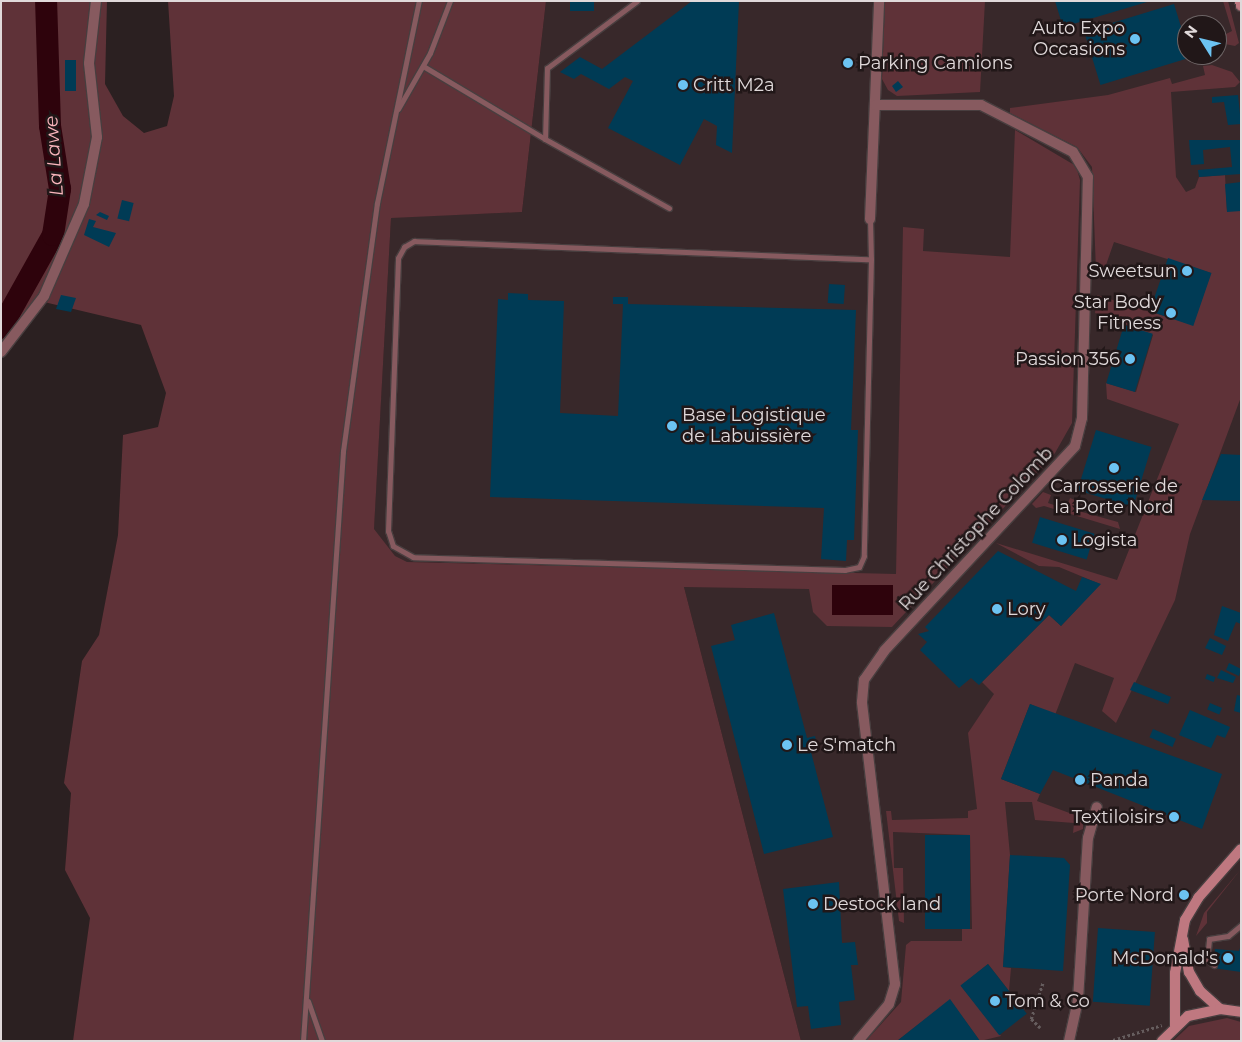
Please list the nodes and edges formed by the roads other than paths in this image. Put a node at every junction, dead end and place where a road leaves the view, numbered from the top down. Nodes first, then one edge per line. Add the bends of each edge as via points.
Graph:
1 (96, 1) edge
2 (419, 1) edge
3 (450, 1) edge
4 (637, 1) edge
5 (879, 1) edge
6 (1240, 1) edge
7 (1241, 6) edge
8 (423, 66) junction
9 (875, 106) junction
10 (396, 113) junction
11 (545, 138) junction
12 (669, 208) dead end
13 (870, 219) joint
14 (871, 259) junction
15 (1, 352) edge
16 (1096, 807) dead end
17 (1241, 849) edge
18 (1241, 924) edge
19 (1182, 933) junction
20 (1214, 965) dead end
21 (307, 996) junction
22 (1220, 1008) junction
23 (1241, 1012) edge
24 (1174, 1026) junction
25 (303, 1041) edge
26 (322, 1041) edge
27 (858, 1041) edge
28 (1069, 1041) edge
29 (1162, 1041) edge

1 - 15 street via 89,63 96,137 84,204 44,296
2 - 10 lane
3 - 8 lane
4 - 11 lane via 547,68
5 - 9 street
6 - 7 main road
8 - 10 lane
8 - 11 lane
9 - 13 street
9 - 27 street, Rue Christophe Colomb via 981,105 1073,152 1088,177 1082,418 1075,446 884,651 864,680 862,702 895,984 888,1004
10 - 21 lane via 358,319 343,451
11 - 12 lane
13 - 14 lane
14 - 14 lane via 414,241 404,247 398,268 388,531 393,546 413,557 845,570 859,567 864,556
16 - 28 street via 1088,838 1078,1000
17 - 19 main road via 1192,905
18 - 20 lane via 1228,936 1209,939 1207,959
19 - 22 main road via 1190,972 1200,991
19 - 24 main road via 1175,974
21 - 25 lane
21 - 26 lane
22 - 23 main road
22 - 24 main road via 1188,1016
24 - 29 main road

